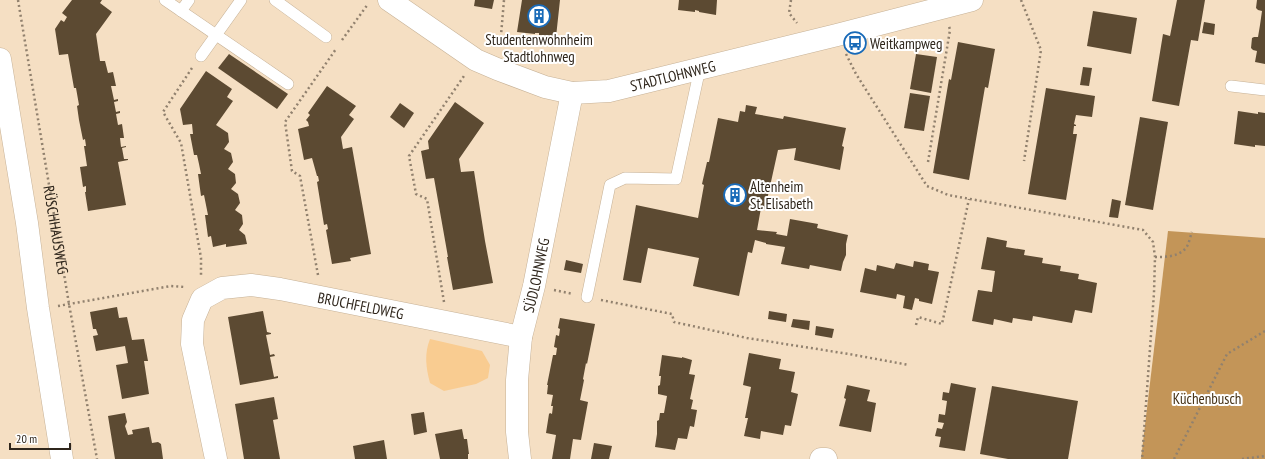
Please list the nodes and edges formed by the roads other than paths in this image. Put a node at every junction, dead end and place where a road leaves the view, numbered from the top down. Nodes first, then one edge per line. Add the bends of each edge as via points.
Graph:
1 (165, 0) edge
2 (189, 0) edge
3 (241, 0) edge
4 (275, 0) edge
5 (390, 0) edge
6 (972, 0) edge
7 (181, 11) junction
8 (215, 35) junction
9 (326, 37) dead end
10 (201, 56) road end
11 (0, 59) edge
12 (700, 68) junction
13 (288, 84) dead end
14 (1231, 86) dead end
15 (1265, 90) edge
16 (572, 93) junction
17 (587, 297) road end
18 (522, 336) junction
19 (62, 459) edge
20 (216, 459) edge
21 (520, 459) edge
22 (821, 459) edge
23 (826, 459) edge

1 - 7 lane
2 - 7 lane
3 - 8 lane
4 - 9 lane
5 - 16 street, STADTLOHNWEG via 476,60 545,87
6 - 12 street, STADTLOHNWEG
7 - 8 lane
8 - 10 lane
8 - 13 lane
11 - 19 street, RÜSCHHAUSWEG
12 - 16 street, STADTLOHNWEG via 609,91
12 - 17 lane via 676,179 625,178 610,185
14 - 15 lane
16 - 18 street, SÜDLOHNWEG
18 - 20 street, BRUCHFELDWEG via 280,288 222,288 202,299 193,320 192,344
18 - 21 street, SÜDLOHNWEG via 517,380
22 - 23 street

